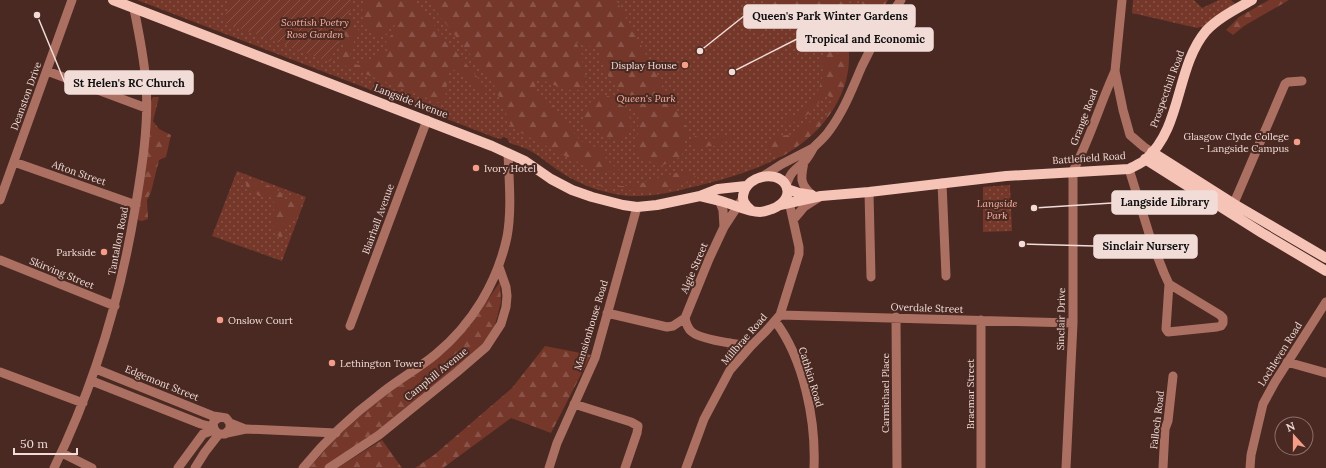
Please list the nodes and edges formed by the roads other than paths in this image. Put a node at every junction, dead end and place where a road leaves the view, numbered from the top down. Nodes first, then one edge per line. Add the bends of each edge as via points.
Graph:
1 (72, 0) edge
2 (113, 0) edge
3 (901, 0) edge
4 (1122, 0) edge
5 (1252, 0) edge
6 (134, 9) junction
7 (47, 71) junction
8 (1115, 71) junction
9 (1302, 81) dead end
10 (146, 108) junction
11 (426, 120) junction
12 (814, 148) junction
13 (508, 153) junction
14 (1149, 156) junction
15 (14, 162) junction
16 (804, 162) junction
17 (1129, 168) junction
18 (1073, 171) junction
19 (760, 178) junction
20 (942, 183) junction
21 (746, 186) junction
22 (786, 189) junction
23 (869, 192) junction
24 (700, 196) junction
25 (816, 196) junction
26 (0, 200) edge
27 (719, 200) junction
28 (740, 202) junction
29 (785, 204) junction
30 (1234, 204) junction
31 (136, 205) junction
32 (637, 207) junction
33 (1230, 213) junction
34 (793, 220) junction
35 (724, 227) junction
36 (1152, 240) junction
37 (1107, 242) dead end
38 (1326, 258) edge
39 (0, 260) edge
40 (499, 267) junction
41 (1326, 272) edge
42 (946, 276) dead end
43 (871, 277) dead end
44 (1169, 284) junction
45 (1326, 302) edge
46 (115, 306) junction
47 (607, 313) junction
48 (685, 318) junction
49 (778, 318) junction
50 (896, 318) junction
51 (980, 320) junction
52 (1073, 323) junction
53 (350, 326) dead end
54 (730, 343) junction
55 (751, 346) junction
56 (1287, 362) junction
57 (96, 369) junction
58 (730, 370) junction
59 (0, 372) edge
60 (1326, 373) edge
61 (1173, 376) dead end
62 (92, 380) junction
63 (83, 403) junction
64 (574, 404) junction
65 (220, 417) junction
66 (230, 423) junction
67 (246, 429) junction
68 (218, 431) junction
69 (336, 433) junction
70 (62, 453) junction
71 (54, 468) edge
72 (92, 468) edge
73 (178, 468) edge
74 (195, 468) edge
75 (303, 468) edge
76 (330, 468) edge
77 (549, 468) edge
78 (625, 468) edge
79 (686, 468) edge
80 (814, 468) edge
81 (897, 468) edge
82 (981, 468) edge
83 (1066, 468) edge
84 (1163, 468) edge
85 (1250, 468) edge

1 - 7 street, Deanston Drive
2 - 6 main road, Langside Avenue
3 - 12 street via 876,39 840,116
4 - 8 street, Grange Road
5 - 14 main road, Prospecthill Road via 1223,17 1206,31 1196,47 1168,126
6 - 10 street, Tantallon Road via 142,50
6 - 11 main road, Langside Avenue
7 - 10 street
7 - 15 street, Deanston Drive
8 - 14 street, Grange Road via 1130,135 1144,147
8 - 18 street, Grange Road
9 - 30 street via 1285,84
10 - 31 street, Tantallon Road via 145,139
11 - 13 main road, Langside Avenue
11 - 53 street, Blairhall Avenue
12 - 16 street
12 - 19 street
13 - 32 main road, Langside Avenue via 572,190
13 - 40 street, Camphill Avenue via 509,225
14 - 17 main road, Battlefield Road
14 - 30 main road
14 - 33 main road
15 - 26 street, Deanston Drive
15 - 31 street, Afton Street
16 - 22 street via 791,174
16 - 25 street via 802,182 804,187
17 - 18 main road, Battlefield Road
17 - 36 street
18 - 20 main road, Battlefield Road
18 - 52 street, Sinclair Drive
19 - 21 main road
19 - 22 main road via 774,176 782,180
20 - 23 main road, Battlefield Road
20 - 42 street
21 - 24 main road, Langside Avenue via 718,189
21 - 28 main road
22 - 25 main road, Battlefield Road
22 - 29 main road
23 - 25 main road, Battlefield Road
23 - 43 street
24 - 27 main road, Langside Avenue
24 - 32 main road, Langside Avenue
25 - 29 main road, Battlefield Road
25 - 34 street
27 - 28 main road, Langside Avenue
27 - 35 street via 723,210
28 - 29 main road, Langside Avenue via 759,212
28 - 35 street, Algie Street
29 - 34 street, Millbrae Road
30 - 33 street
30 - 38 main road
31 - 46 street, Tantallon Road
32 - 47 street, Mansionhouse Road
33 - 41 main road
34 - 49 street, Millbrae Road via 799,254
35 - 48 street, Algie Street
36 - 37 street
36 - 44 street
39 - 46 street, Skirving Street
40 - 69 street, Camphill Avenue via 482,301 464,327 435,354 370,402
40 - 76 street, Camphill Avenue via 506,287 506,307 501,324 486,347 379,435
44 - 44 street via 1166,329 1168,332 1221,326 1223,318 1220,315
45 - 56 street, Lochleven Road
46 - 57 street, Tantallon Road
47 - 48 street via 667,327
47 - 64 street, Mansionhouse Road via 595,358
48 - 54 street via 693,333
49 - 50 street, Overdale Street
49 - 55 street, Millbrae Road
49 - 80 street, Cathkin Road via 804,387 813,427
50 - 51 street, Overdale Street
50 - 81 street, Carmichael Place
51 - 52 street, Overdale Street
51 - 82 street, Braemar Street
52 - 83 street, Sinclair Drive
54 - 55 street
54 - 58 street via 734,356
55 - 58 street, Millbrae Road
56 - 60 street
56 - 85 street, Lochleven Road via 1263,404
57 - 62 street, Tantallon Road
57 - 65 street, Edgemont Street
58 - 79 street, Millbrae Road via 704,419
59 - 63 street
61 - 84 street, Falloch Road via 1165,429
62 - 63 street, Tantallon Road
62 - 68 street
63 - 70 street, Tantallon Road
64 - 77 street, Mansionhouse Road
64 - 78 street via 638,426
65 - 66 street via 226,418
65 - 68 street via 214,421
66 - 67 street
66 - 68 street via 230,429
67 - 68 street
67 - 69 street
68 - 73 street via 203,434
68 - 74 street
69 - 75 street, Camphill Avenue
70 - 71 street, Tantallon Road
70 - 72 street

